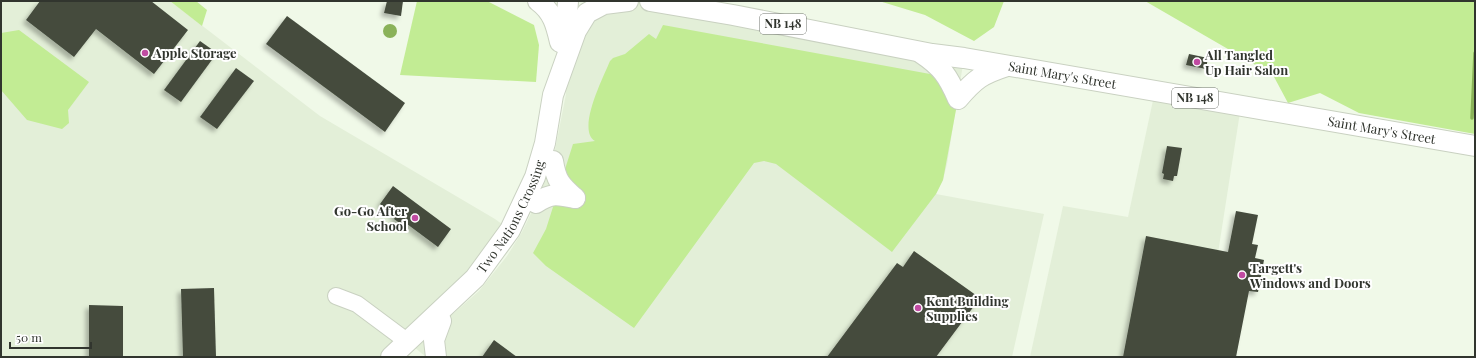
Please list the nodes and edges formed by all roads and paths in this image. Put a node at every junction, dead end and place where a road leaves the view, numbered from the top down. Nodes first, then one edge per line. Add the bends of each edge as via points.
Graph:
1 (538, 1) edge
2 (568, 1) edge
3 (628, 1) edge
4 (650, 1) edge
5 (916, 50) junction
6 (564, 62) junction
7 (1008, 66) junction
8 (1475, 146) edge
9 (553, 160) junction
10 (536, 203) junction
11 (336, 296) dead end
12 (441, 322) junction
13 (408, 342) junction
14 (391, 357) edge
15 (436, 357) edge

1 - 6 main road via 554,18
2 - 6 main road, Two Nations Crossing
3 - 6 main road via 604,4 587,13 576,31
4 - 5 main road, Saint Mary's Street / NB 148 via 733,14
5 - 7 main road, Saint Mary's Street / NB 148
5 - 7 main road via 938,64 948,77 958,99 972,82 987,73
6 - 9 main road, Two Nations Crossing via 566,94
6 - 13 main road, Two Nations Crossing via 553,95 545,143 535,178 510,230 475,278
7 - 8 main road, Saint Mary's Street / NB 148
9 - 10 main road, Two Nations Crossing
9 - 10 main road via 555,176 575,198 557,194 547,196
10 - 12 main road, Two Nations Crossing via 522,232 492,277
11 - 13 street via 357,304
12 - 13 main road, Two Nations Crossing
12 - 15 main road via 434,340
13 - 14 main road, Two Nations Crossing

